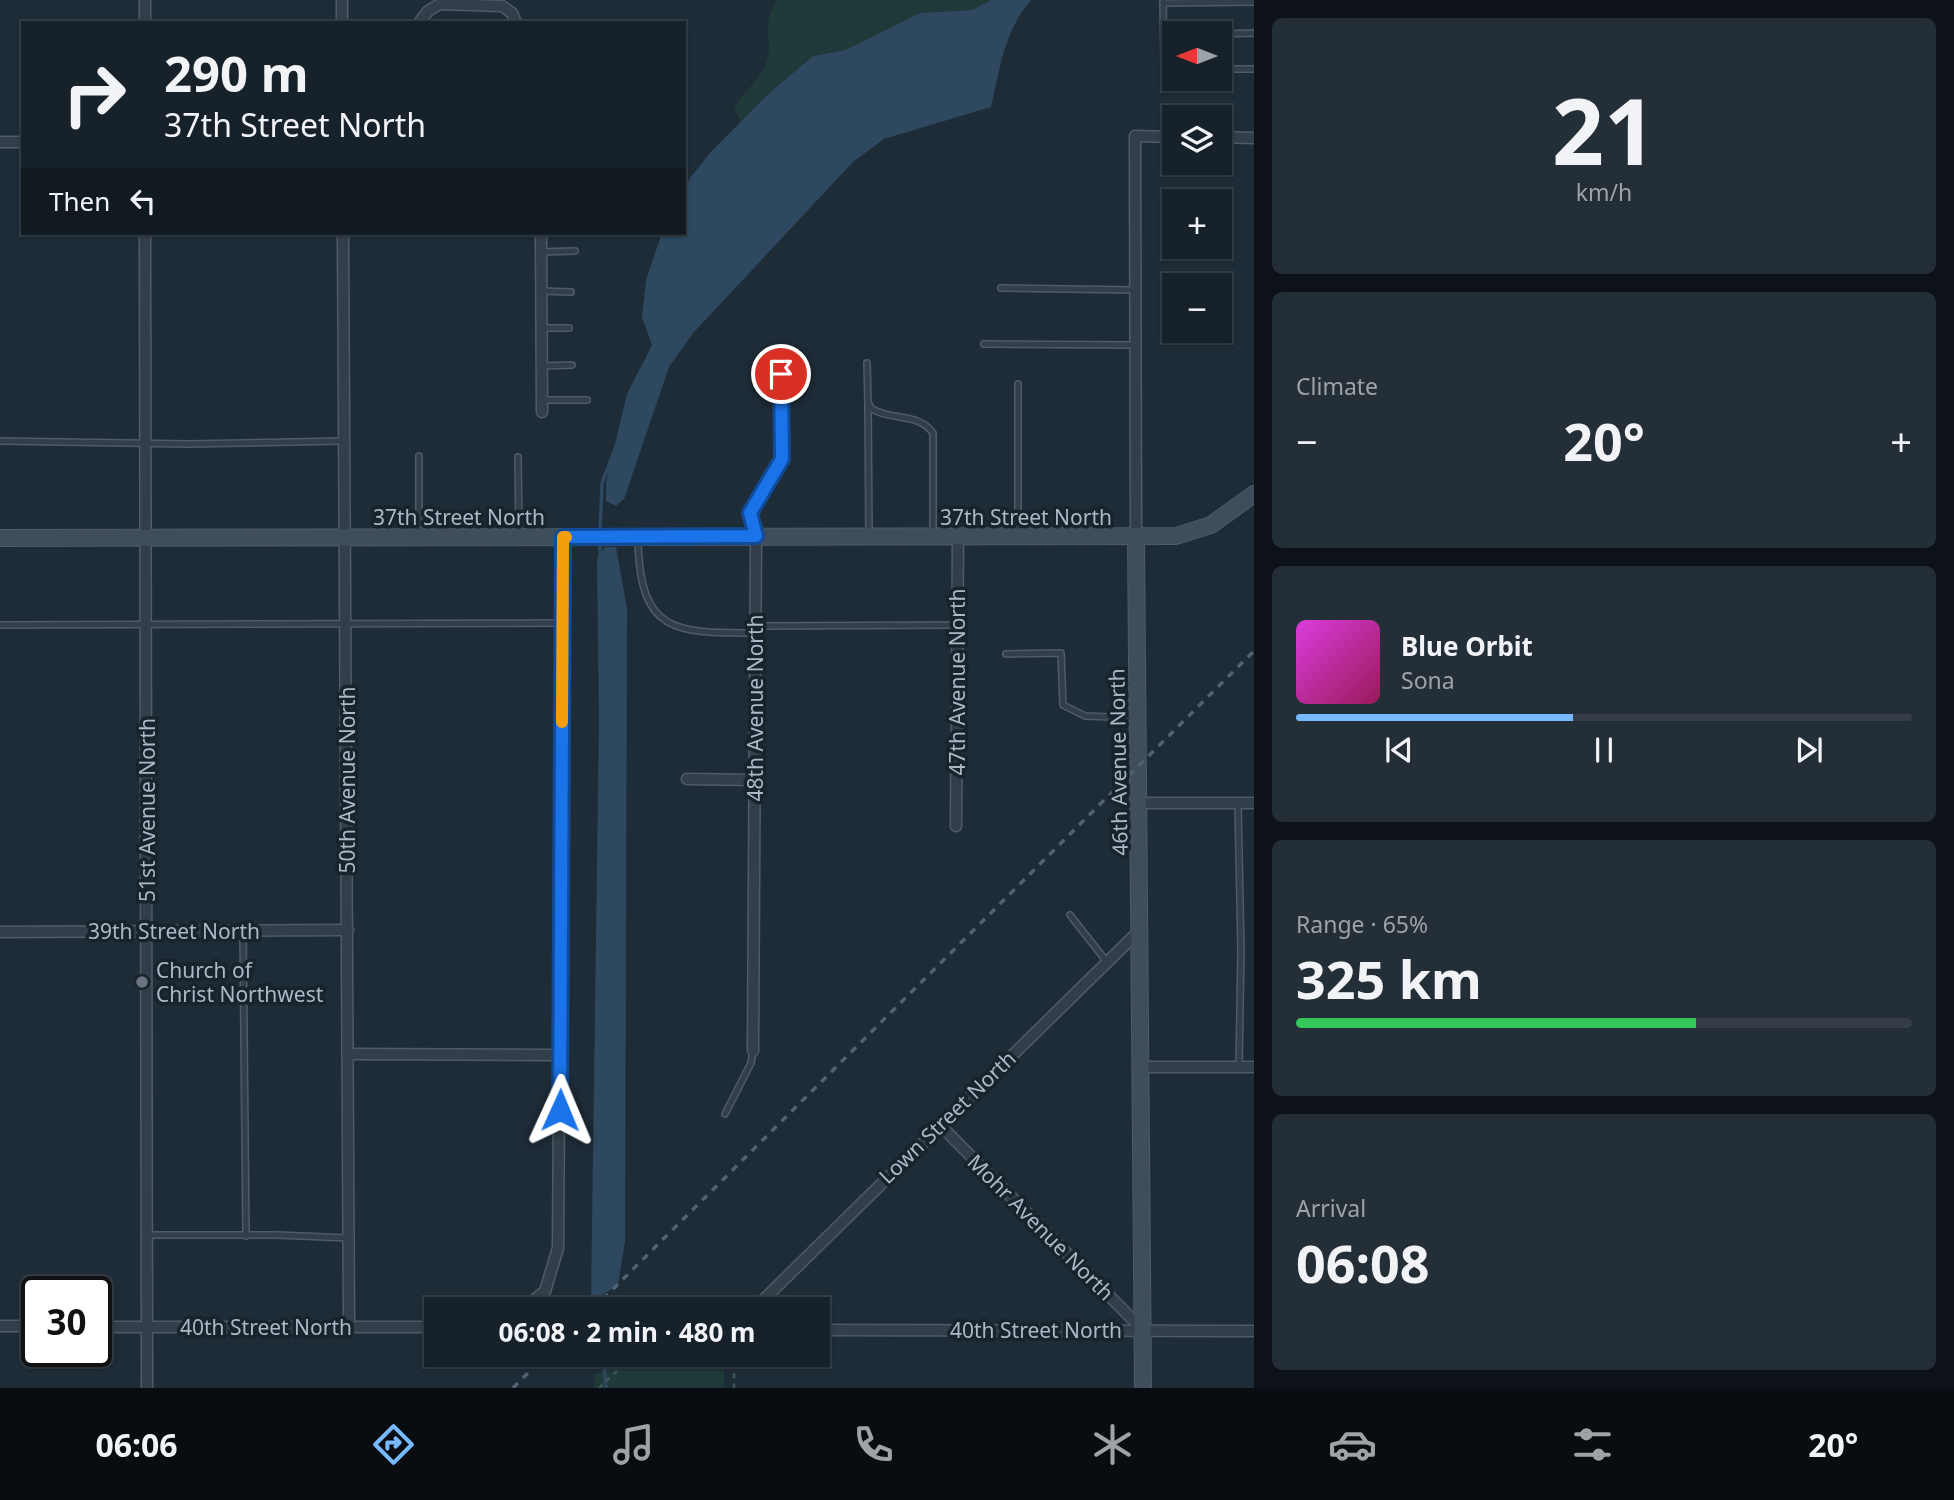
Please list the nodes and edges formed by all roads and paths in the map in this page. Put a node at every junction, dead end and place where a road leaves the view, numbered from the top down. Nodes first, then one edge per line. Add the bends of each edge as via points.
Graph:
1 (145, 0) edge
2 (342, 0) edge
3 (1163, 2) edge
4 (1254, 2) edge
5 (145, 21) edge
6 (342, 21) edge
7 (420, 21) edge
8 (515, 21) edge
9 (1164, 21) edge
10 (1254, 33) edge
11 (1232, 34) edge
12 (1232, 69) edge
13 (1254, 69) edge
14 (1162, 137) edge
15 (1232, 137) edge
16 (1254, 138) edge
17 (0, 142) edge
18 (21, 142) edge
19 (145, 235) edge
20 (343, 235) edge
21 (541, 235) edge
22 (575, 251) dead end
23 (541, 252) junction
24 (1001, 288) dead end
25 (1135, 290) junction
26 (541, 291) junction
27 (571, 292) dead end
28 (542, 328) junction
29 (569, 328) dead end
30 (984, 344) dead end
31 (1135, 345) junction
32 (867, 363) dead end
33 (542, 366) junction
34 (572, 366) dead end
35 (781, 374) dead end
36 (1018, 384) dead end
37 (587, 400) dead end
38 (868, 403) junction
39 (542, 406) joint
40 (0, 441) edge
41 (344, 442) junction
42 (146, 443) junction
43 (419, 456) dead end
44 (518, 457) dead end
45 (1254, 494) edge
46 (631, 536) junction
47 (756, 536) junction
48 (146, 537) junction
49 (519, 537) junction
50 (570, 537) junction
51 (869, 537) junction
52 (0, 538) edge
53 (345, 538) junction
54 (419, 538) junction
55 (933, 538) junction
56 (958, 538) junction
57 (1017, 538) junction
58 (1136, 538) junction
59 (146, 623) junction
60 (563, 623) junction
61 (346, 624) junction
62 (0, 625) edge
63 (957, 625) junction
64 (755, 629) junction
65 (1006, 654) dead end
66 (1138, 718) junction
67 (687, 779) dead end
68 (755, 780) junction
69 (1140, 803) junction
70 (1238, 803) junction
71 (1254, 803) edge
72 (956, 826) dead end
73 (1070, 915) dead end
74 (1142, 928) junction
75 (348, 930) junction
76 (243, 931) junction
77 (0, 932) edge
78 (147, 932) junction
79 (1107, 962) junction
80 (753, 1051) joint
81 (348, 1054) junction
82 (561, 1055) junction
83 (1142, 1067) junction
84 (1239, 1067) junction
85 (1254, 1067) edge
86 (725, 1114) dead end
87 (939, 1124) junction
88 (148, 1235) junction
89 (246, 1236) junction
90 (348, 1238) junction
91 (538, 1297) edge
92 (766, 1297) edge
93 (0, 1326) edge
94 (21, 1326) edge
95 (112, 1327) edge
96 (148, 1327) junction
97 (349, 1327) junction
98 (424, 1327) edge
99 (1143, 1330) junction
100 (830, 1331) edge
101 (1254, 1331) edge
102 (621, 1367) edge
103 (733, 1367) edge
104 (147, 1388) edge
105 (599, 1388) edge
106 (734, 1388) edge
107 (1143, 1388) edge

1 - 5 street
2 - 6 street
3 - 4 lane
3 - 9 lane
7 - 8 street via 440,4 502,6
10 - 11 lane
12 - 13 lane
14 - 25 street, 46th Avenue North via 1135,136
15 - 16 street
17 - 18 street
19 - 42 street, 51st Avenue North
20 - 41 street, 50th Avenue North
21 - 23 street
22 - 23 lane
23 - 26 street
24 - 25 lane
25 - 31 street, 46th Avenue North
26 - 27 lane
26 - 28 street
28 - 29 lane
28 - 33 street
30 - 31 lane
31 - 58 street, 46th Avenue North
32 - 38 lane
33 - 34 lane
33 - 39 street
35 - 47 street, 48th Avenue North via 782,459 750,513
36 - 57 lane
37 - 39 lane
38 - 51 lane
38 - 55 lane via 879,413 922,422 933,433
40 - 42 lane
41 - 42 lane
41 - 53 street, 50th Avenue North
42 - 48 street, 51st Avenue North
43 - 54 lane
44 - 49 lane
45 - 58 street, 37th Street North via 1211,525 1176,536
46 - 47 street, 37th Street North
46 - 50 street, 37th Street North
46 - 64 lane via 641,584 659,617 685,631
47 - 51 street, 37th Street North
47 - 64 street, 48th Avenue North
48 - 52 street, 37th Street North
48 - 53 street, 37th Street North
48 - 59 street, 51st Avenue North
49 - 50 street, 37th Street North
49 - 54 street, 37th Street North
50 - 60 street
51 - 55 street, 37th Street North
53 - 54 street, 37th Street North
53 - 61 street, 50th Avenue North
55 - 56 street, 37th Street North
56 - 57 street, 37th Street North
56 - 63 street, 47th Avenue North
57 - 58 street, 37th Street North
58 - 66 street, 46th Avenue North
59 - 61 lane
59 - 62 lane
59 - 78 street, 51st Avenue North
60 - 61 lane
60 - 82 street
61 - 75 street, 50th Avenue North
63 - 64 lane
63 - 72 street, 47th Avenue North
64 - 68 street, 48th Avenue North
65 - 66 lane via 1061,653 1063,705 1085,716
66 - 69 street, 46th Avenue North
67 - 68 street
68 - 80 street, 48th Avenue North
69 - 70 street
69 - 74 street, 46th Avenue North
70 - 71 street
70 - 84 lane
73 - 79 lane
74 - 79 street, Lown Street North
74 - 83 street, 46th Avenue North
75 - 76 street, 39th Street North
75 - 81 street, 50th Avenue North
76 - 78 street, 39th Street North
76 - 89 lane
77 - 78 street, 39th Street North
78 - 88 street, 51st Avenue North
79 - 87 street, Lown Street North
80 - 86 lane
81 - 82 street
81 - 90 street, 50th Avenue North
82 - 91 street via 558,1248 545,1291
83 - 84 street
83 - 99 street, 46th Avenue North
84 - 85 street
87 - 92 street, Lown Street North
87 - 99 street, Mohr Avenue North
88 - 89 lane
88 - 96 street, 51st Avenue North
89 - 90 lane
90 - 97 street, 50th Avenue North
93 - 94 street
95 - 96 street, 40th Street North
96 - 97 street, 40th Street North
96 - 104 street, 51st Avenue North
97 - 98 street, 40th Street North
99 - 100 street, 40th Street North
99 - 101 street, 40th Street North
99 - 107 street, 46th Avenue North
102 - 105 path
103 - 106 path

